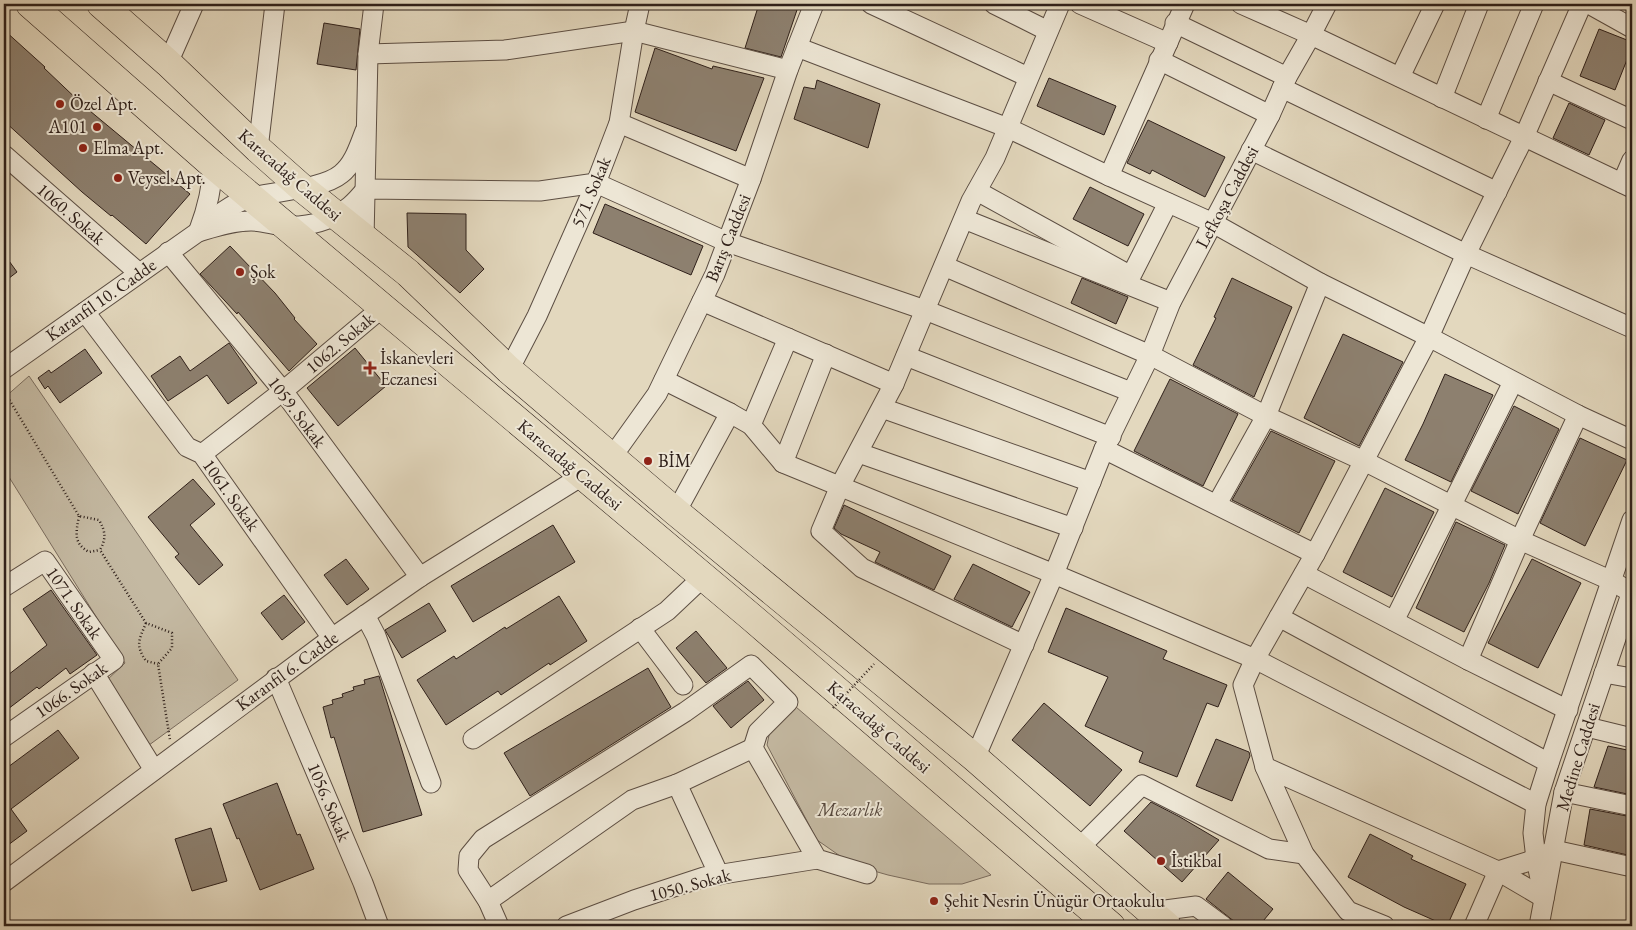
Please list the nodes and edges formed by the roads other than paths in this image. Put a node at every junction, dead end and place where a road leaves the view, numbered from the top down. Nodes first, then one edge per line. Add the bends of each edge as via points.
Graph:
1 (30, 4) edge
2 (101, 4) edge
3 (194, 4) edge
4 (275, 4) edge
5 (374, 4) edge
6 (640, 4) edge
7 (814, 4) edge
8 (872, 4) edge
9 (994, 4) edge
10 (1060, 4) edge
11 (1080, 4) edge
12 (1185, 4) edge
13 (1241, 4) edge
14 (1327, 4) edge
15 (1435, 4) edge
16 (1479, 4) edge
17 (1534, 4) edge
18 (1582, 4) edge
19 (1589, 4) edge
20 (1175, 23) junction
21 (1632, 28) edge
22 (1048, 30) junction
23 (634, 31) junction
24 (1312, 35) junction
25 (1168, 43) junction
26 (797, 46) junction
27 (368, 54) junction
28 (1159, 60) junction
29 (168, 63) junction
30 (788, 70) junction
31 (1028, 77) junction
32 (1400, 78) junction
33 (1548, 81) junction
34 (1284, 82) junction
35 (1442, 98) junction
36 (1270, 115) junction
37 (1486, 119) junction
38 (1632, 120) edge
39 (619, 122) junction
40 (1008, 128) junction
41 (365, 132) junction
42 (1524, 137) junction
43 (258, 149) junction
44 (1251, 150) junction
45 (4, 155) edge
46 (1632, 160) edge
47 (213, 165) junction
48 (1110, 176) junction
49 (751, 179) junction
50 (596, 183) junction
51 (1627, 185) edge
52 (302, 188) junction
53 (366, 189) junction
54 (977, 192) junction
55 (1497, 192) junction
56 (252, 198) junction
57 (1168, 203) junction
58 (336, 215) junction
59 (964, 218) junction
60 (1213, 223) junction
61 (284, 226) junction
62 (198, 232) junction
63 (364, 239) junction
64 (727, 242) junction
65 (168, 252) junction
66 (1466, 254) junction
67 (944, 266) junction
68 (139, 273) junction
69 (1320, 283) junction
70 (702, 301) junction
71 (1171, 302) junction
72 (383, 307) junction
73 (925, 310) junction
74 (85, 312) junction
75 (1632, 328) edge
76 (1429, 337) junction
77 (788, 338) junction
78 (826, 354) junction
79 (1150, 355) junction
80 (906, 356) junction
81 (4, 369) edge
82 (509, 370) junction
83 (664, 380) junction
84 (1512, 382) junction
85 (894, 384) junction
86 (283, 391) junction
87 (1132, 392) junction
88 (882, 408) junction
89 (730, 413) junction
90 (1578, 414) junction
91 (1266, 416) junction
92 (751, 425) junction
93 (1632, 440) edge
94 (1107, 443) junction
95 (858, 453) junction
96 (202, 454) junction
97 (612, 457) junction
98 (1364, 461) junction
99 (783, 463) junction
100 (582, 476) junction
101 (1091, 482) junction
102 (840, 486) junction
103 (1217, 504) junction
104 (1451, 505) junction
105 (676, 512) junction
106 (1632, 520) edge
107 (1073, 528) junction
108 (1520, 540) junction
109 (1315, 554) junction
110 (1054, 574) junction
111 (1304, 574) junction
112 (420, 577) junction
113 (703, 577) junction
114 (1612, 581) junction
115 (4, 587) edge
116 (1632, 592) edge
117 (365, 615) junction
118 (1279, 617) junction
119 (1394, 621) junction
120 (640, 628) junction
121 (332, 638) junction
122 (1024, 645) junction
123 (1255, 659) junction
124 (114, 660) joint
125 (1468, 660) junction
126 (1604, 673) junction
127 (94, 674) junction
128 (276, 678) junction
129 (1632, 678) edge
130 (683, 685) dead end
131 (1568, 710) junction
132 (1587, 727) junction
133 (4, 737) edge
134 (1632, 738) edge
135 (474, 739) dead end
136 (753, 748) junction
137 (975, 758) junction
138 (1549, 763) junction
139 (1265, 767) junction
140 (154, 770) junction
141 (431, 783) dead end
142 (677, 784) junction
143 (1564, 792) junction
144 (1536, 804) junction
145 (1632, 806) edge
146 (1078, 849) junction
147 (1554, 850) junction
148 (1304, 854) junction
149 (817, 858) junction
150 (1536, 858) junction
151 (1632, 867) edge
152 (1498, 871) junction
153 (867, 874) dead end
154 (719, 875) junction
155 (4, 882) edge
156 (1544, 898) junction
157 (488, 901) junction
158 (1158, 919) edge
159 (379, 926) edge
160 (499, 926) edge
161 (566, 926) edge
162 (1111, 926) edge
163 (1223, 926) edge
164 (1385, 926) edge
165 (1474, 926) edge
166 (1539, 926) edge

1 - 47 highway, Karacadağ Caddesi
2 - 29 highway, Karacadağ Caddesi
3 - 29 street
4 - 43 street
5 - 27 street
6 - 23 street, 571. Sokak
7 - 26 street, Barış Caddesi
8 - 31 street
9 - 22 street
10 - 22 street
11 - 25 street
12 - 20 street
13 - 24 street
14 - 24 street, Lefkoşa Caddesi
15 - 32 street
16 - 35 street
17 - 37 street
18 - 33 street
19 - 21 street
20 - 25 street
20 - 34 street
22 - 31 street
23 - 27 street via 505,50
23 - 30 street
23 - 39 street, 571. Sokak
24 - 32 street
24 - 34 street, Lefkoşa Caddesi
25 - 28 street
26 - 30 street, Barış Caddesi
26 - 40 street
27 - 41 street
28 - 36 street
28 - 48 street
29 - 43 highway, Karacadağ Caddesi
30 - 49 street, Barış Caddesi
31 - 40 street
32 - 35 street
33 - 38 street
33 - 42 street
34 - 36 street, Lefkoşa Caddesi
34 - 55 street
35 - 37 street
36 - 44 street, Lefkoşa Caddesi
37 - 42 street
39 - 49 street
39 - 50 street, 571. Sokak
40 - 48 street
40 - 54 street
41 - 52 street, Karanfil 10. Cadde via 352,160 340,175
41 - 53 street
42 - 51 street
42 - 55 street
43 - 52 highway, Karacadağ Caddesi
44 - 60 street, Lefkoşa Caddesi
44 - 66 street
45 - 68 street, 1060. Sokak
46 - 51 street
47 - 56 highway, Karacadağ Caddesi
47 - 62 street via 208,204
48 - 57 street
49 - 64 street, Barış Caddesi
50 - 53 street via 540,191
50 - 64 street
50 - 82 street, 571. Sokak via 537,316
52 - 56 street, Karanfil 10. Cadde
52 - 58 highway, Karacadağ Caddesi
53 - 58 street, Karanfil 10. Cadde
53 - 63 street
54 - 57 street via 1131,276
54 - 59 street
55 - 66 street
56 - 61 highway, Karacadağ Caddesi
56 - 62 street, Karanfil 10. Cadde via 228,208
57 - 60 street
58 - 61 street, Karanfil 10. Cadde via 320,222
58 - 63 highway, Karacadağ Caddesi
59 - 67 street
59 - 71 street
60 - 69 street
60 - 71 street, Lefkoşa Caddesi
61 - 62 street, Karanfil 10. Cadde via 251,221
61 - 72 highway, Karacadağ Caddesi
62 - 65 street, Karanfil 10. Cadde
63 - 82 highway, Karacadağ Caddesi via 408,273
64 - 70 street, Barış Caddesi
64 - 73 street
65 - 68 street, Karanfil 10. Cadde
65 - 86 street, 1059. Sokak
66 - 75 street
66 - 76 street
67 - 73 street
67 - 79 street
68 - 74 street, Karanfil 10. Cadde
69 - 76 street
69 - 91 street
70 - 77 street
70 - 83 street, Barış Caddesi
71 - 79 street, Lefkoşa Caddesi
72 - 86 street, 1062. Sokak
72 - 100 highway, Karacadağ Caddesi
73 - 80 street
73 - 87 street
74 - 81 street, Karanfil 10. Cadde
74 - 96 street, 1061. Sokak via 186,447
76 - 84 street
76 - 98 street
77 - 78 street
77 - 92 street
78 - 85 street
78 - 99 street
79 - 87 street, Lefkoşa Caddesi
79 - 91 street
80 - 85 street
80 - 94 street
82 - 97 highway, Karacadağ Caddesi
83 - 89 street
83 - 97 street, Barış Caddesi
84 - 90 street
84 - 104 street
85 - 88 street
86 - 96 street, 1062. Sokak
86 - 112 street, 1059. Sokak
87 - 94 street, Lefkoşa Caddesi
88 - 95 street
88 - 101 street
89 - 92 street
89 - 105 street
90 - 93 street
90 - 108 street
91 - 98 street
91 - 103 street
92 - 99 street
94 - 101 street, Lefkoşa Caddesi
94 - 103 street
95 - 102 street
95 - 107 street
96 - 121 street, 1061. Sokak
97 - 105 highway, Karacadağ Caddesi
98 - 104 street
98 - 109 street
99 - 102 street
100 - 112 street, Karanfil 6. Cadde
100 - 113 highway, Karacadağ Caddesi
101 - 107 street, Lefkoşa Caddesi
102 - 110 street
102 - 122 street via 821,531 862,568
103 - 109 street
104 - 108 street
104 - 119 street
105 - 137 highway, Karacadağ Caddesi
106 - 114 street
107 - 110 street, Lefkoşa Caddesi
108 - 114 street
108 - 125 street
109 - 111 street
110 - 122 street, Lefkoşa Caddesi
110 - 123 street
111 - 118 street
111 - 119 street
112 - 117 street, Karanfil 6. Cadde
113 - 120 street via 667,611
113 - 162 highway, Karacadağ Caddesi
114 - 116 street
114 - 131 street
115 - 124 street, 1071. Sokak via 45,561
116 - 126 street, Medine Caddesi
117 - 121 street, Karanfil 6. Cadde
117 - 141 street via 376,636
118 - 123 street
118 - 138 street
119 - 125 street
120 - 130 street
120 - 135 street
121 - 128 street, Karanfil 6. Cadde
122 - 137 street, Lefkoşa Caddesi
123 - 139 street via 1243,685
123 - 144 street
124 - 127 street, 1066. Sokak
125 - 131 street
126 - 129 street
126 - 132 street, Medine Caddesi
127 - 133 street, 1066. Sokak
127 - 140 street
128 - 140 street, Karanfil 6. Cadde
128 - 159 street, 1056. Sokak
131 - 138 street
132 - 134 street
132 - 143 street, Medine Caddesi
136 - 142 street
136 - 149 street
136 - 157 street via 758,732 788,702 751,665 686,712 484,839 470,856 468,870
137 - 146 highway, Karacadağ Caddesi
138 - 144 street
139 - 148 street
139 - 152 street
140 - 155 street, Karanfil 6. Cadde
142 - 154 street
142 - 157 street via 632,800
143 - 145 street
143 - 147 street, Medine Caddesi
144 - 150 street via 1533,833
146 - 148 street via 1142,785 1269,849
146 - 158 highway, Karacadağ Caddesi
147 - 150 street
147 - 151 street
147 - 156 street, Medine Caddesi
148 - 164 street via 1348,911
149 - 153 street
149 - 154 street, 1050. Sokak
150 - 152 street
150 - 156 street
152 - 156 street
152 - 165 street
154 - 161 street, 1050. Sokak via 634,900
156 - 166 street, Medine Caddesi
157 - 160 street
158 - 163 street via 1196,906

